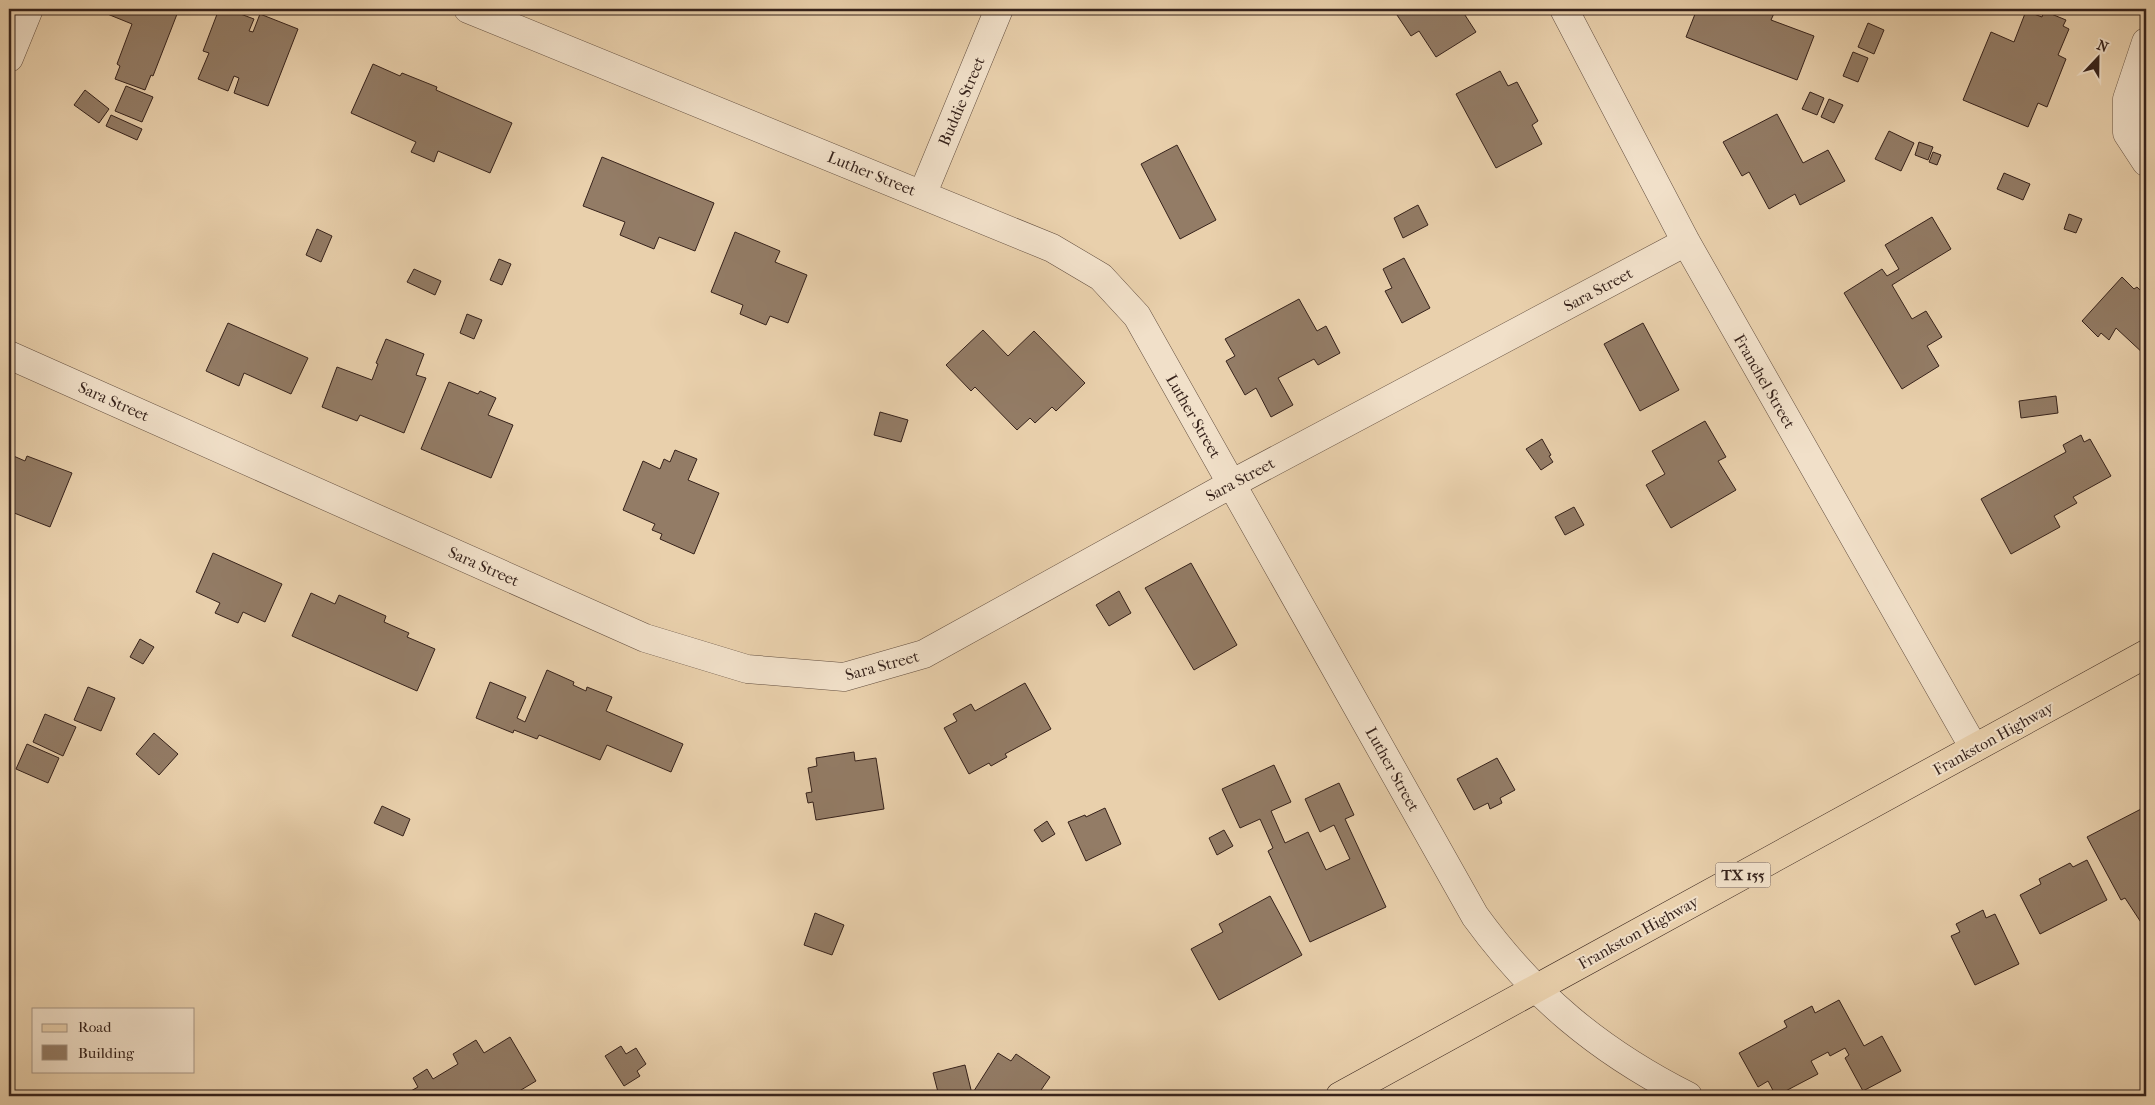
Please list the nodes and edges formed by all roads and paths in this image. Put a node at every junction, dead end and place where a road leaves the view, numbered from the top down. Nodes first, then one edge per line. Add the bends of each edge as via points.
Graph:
1 (29, 9) edge
2 (468, 9) edge
3 (999, 9) edge
4 (1569, 12) edge
5 (2146, 42) edge
6 (9, 58) edge
7 (2146, 162) edge
8 (923, 193) junction
9 (1686, 242) junction
10 (9, 355) edge
11 (1233, 483) junction
12 (2146, 654) edge
13 (1974, 748) junction
14 (1535, 989) junction
15 (1340, 1096) edge
16 (1688, 1096) edge

1 - 6 street
2 - 8 street, Luther Street
3 - 8 street, Buddie Street
4 - 9 street, Franchel Street
5 - 7 street via 2127,99 2127,133
8 - 11 street, Luther Street via 1052,248 1101,277 1136,316
9 - 11 street, Sara Street
9 - 13 street, Franchel Street
10 - 11 street, Sara Street via 645,638 747,670 844,677 924,654
11 - 14 street, Luther Street via 1475,916
12 - 13 main road, Frankston Highway / TX 155
13 - 14 main road, Frankston Highway / TX 155
14 - 15 main road, Frankston Highway / TX 155
14 - 16 street, Luther Street via 1600,1043 1642,1072

